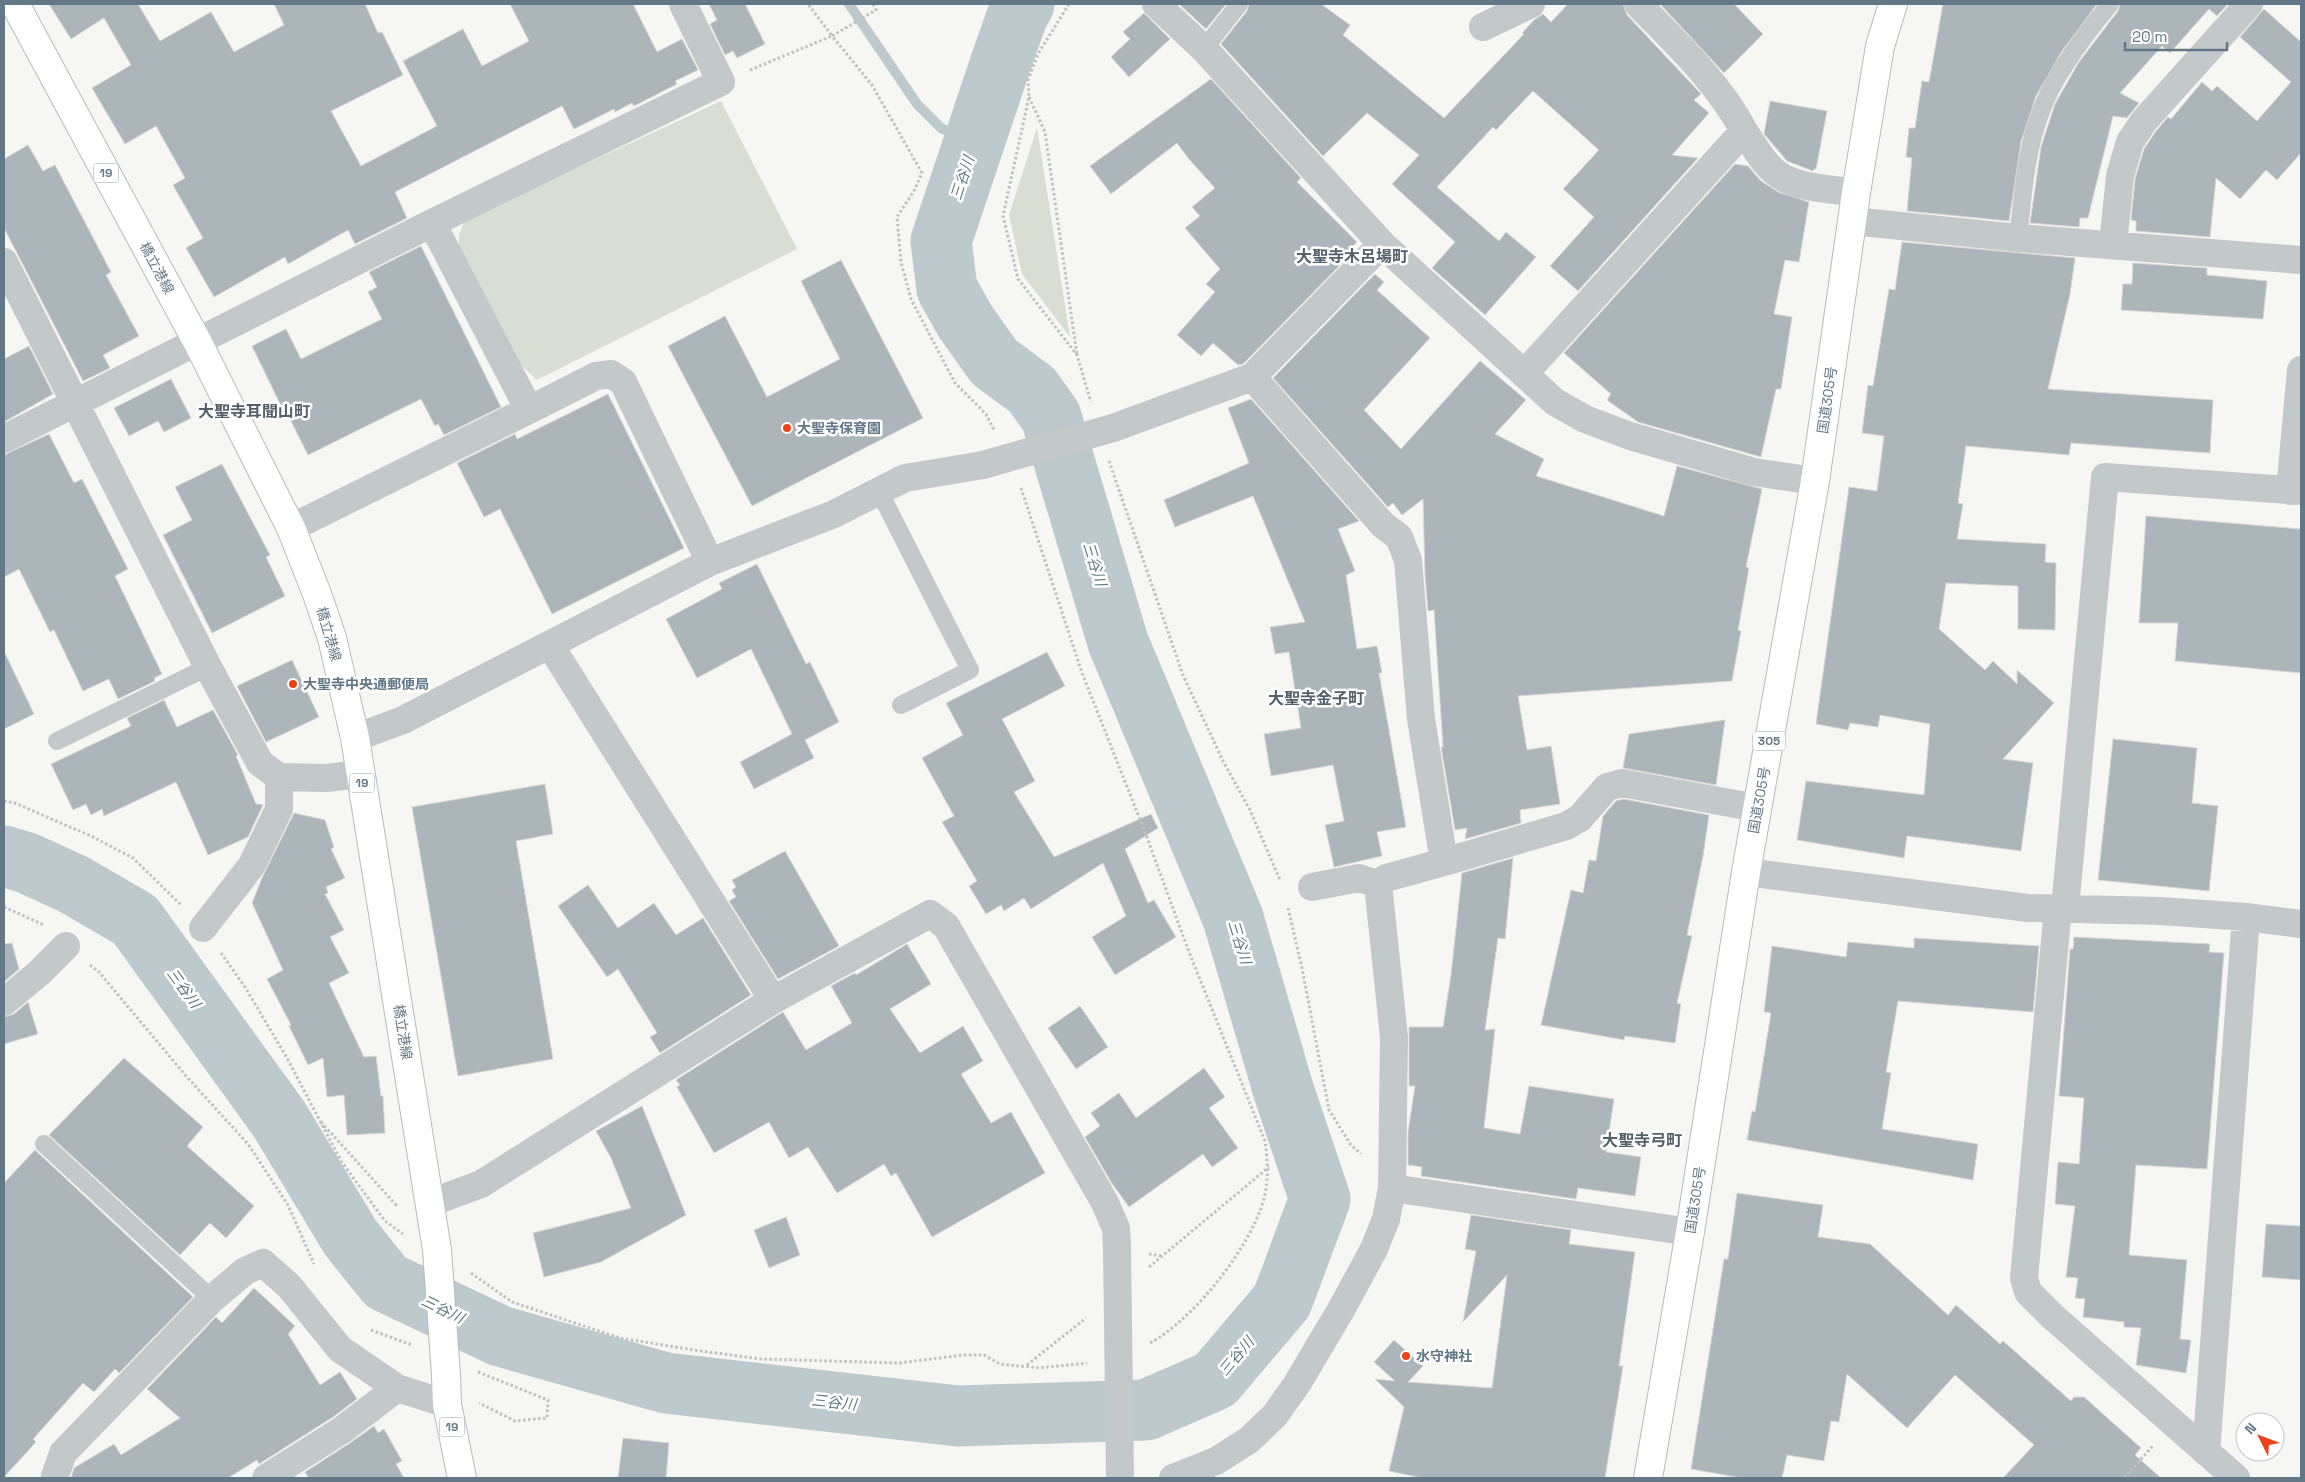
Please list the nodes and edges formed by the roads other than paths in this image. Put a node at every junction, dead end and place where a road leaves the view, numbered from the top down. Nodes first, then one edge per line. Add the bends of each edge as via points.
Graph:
1 (14, 4) edge
2 (683, 4) edge
3 (1156, 4) edge
4 (1239, 4) edge
5 (1531, 4) edge
6 (1638, 4) edge
7 (1893, 4) edge
8 (2110, 4) edge
9 (2249, 4) edge
10 (1483, 27) dead end
11 (1204, 49) junction
12 (1744, 130) junction
13 (1856, 194) junction
14 (1852, 221) junction
15 (432, 223) junction
16 (2018, 238) junction
17 (1382, 244) junction
18 (2113, 245) junction
19 (2301, 260) edge
20 (4, 262) edge
21 (198, 343) junction
22 (2301, 370) edge
23 (1524, 374) junction
24 (1252, 377) junction
25 (74, 403) junction
26 (529, 410) junction
27 (4, 439) edge
28 (1816, 481) junction
29 (879, 491) junction
30 (2296, 491) edge
31 (291, 528) junction
32 (710, 562) junction
33 (550, 645) junction
34 (208, 667) junction
35 (901, 705) dead end
36 (355, 738) junction
37 (57, 741) dead end
38 (360, 774) junction
39 (279, 777) junction
40 (1757, 808) junction
41 (1444, 862) junction
42 (1746, 872) junction
43 (1378, 884) junction
44 (1312, 888) dead end
45 (2062, 908) junction
46 (2246, 917) junction
47 (2301, 924) edge
48 (203, 928) dead end
49 (66, 946) road end
50 (773, 1000) junction
51 (4, 1002) edge
52 (44, 1144) dead end
53 (1392, 1180) junction
54 (430, 1203) junction
55 (1690, 1232) junction
56 (212, 1299) junction
57 (397, 1388) junction
58 (460, 1402) junction
59 (2206, 1452) junction
60 (54, 1478) edge
61 (266, 1478) edge
62 (462, 1478) edge
63 (1120, 1478) edge
64 (1173, 1478) edge
65 (1648, 1478) edge
66 (2236, 1478) edge

1 - 21 main road, 橋立港線 / 19
2 - 15 street via 721,82
3 - 11 street
4 - 11 lane
5 - 10 street
6 - 12 street via 1733,110
7 - 13 main road, 国道305号 / 305 via 1880,46
8 - 16 lane via 2062,71 2040,112 2028,157
9 - 18 street via 2144,121 2130,142 2120,176
11 - 17 street
12 - 13 street via 1767,164 1782,177 1796,183
12 - 23 street
13 - 14 main road, 国道305号 / 305
14 - 16 street
14 - 28 main road, 国道305号 / 305
15 - 21 street
15 - 26 street
16 - 18 street
17 - 23 street
17 - 24 street
18 - 19 street
20 - 25 street
21 - 25 street
21 - 31 main road, 橋立港線 / 19
22 - 30 street
23 - 28 street via 1556,402 1585,419 1630,436 1754,472
24 - 29 street, bridge via 1103,419 983,464 905,478
24 - 41 street via 1384,525 1399,537 1408,560 1421,719
25 - 27 street
25 - 34 street
26 - 31 street
26 - 32 street via 596,376 611,374 623,382
28 - 40 main road, 国道305号 / 305
29 - 32 street via 834,514
29 - 35 lane via 970,670
30 - 45 street via 2105,477
31 - 36 main road, 橋立港線 / 19 via 332,638
32 - 33 street
33 - 36 street via 403,720
33 - 50 street
34 - 37 lane
34 - 39 street via 260,763
36 - 38 main road, 橋立港線 / 19
38 - 39 street via 326,778
38 - 54 main road, 橋立港線 / 19
39 - 48 street via 279,809 252,865
40 - 41 street via 1622,783 1608,787 1580,818 1566,826
40 - 42 main road, 国道305号 / 305
41 - 43 street via 1386,878
42 - 45 street via 2028,908
42 - 55 main road, 国道305号 / 305
43 - 44 street via 1359,878
43 - 53 street via 1394,1037
45 - 46 street
45 - 59 street via 2024,1278 2028,1292 2038,1303
46 - 47 street
46 - 59 street
49 - 51 street
50 - 54 street via 481,1184
50 - 63 street, bridge via 930,914 946,926 1104,1201 1116,1228
52 - 56 lane
53 - 55 street
53 - 64 street via 1386,1219 1374,1249 1297,1384 1275,1415 1248,1440 1216,1461
54 - 58 main road, 橋立港線 / 19, bridge via 446,1375
55 - 65 main road, 国道305号 / 305
56 - 57 street via 245,1271 263,1263 289,1286 340,1349
56 - 60 street via 64,1453
57 - 58 street
57 - 61 street via 342,1430
58 - 62 main road, 橋立港線 / 19
59 - 66 street

